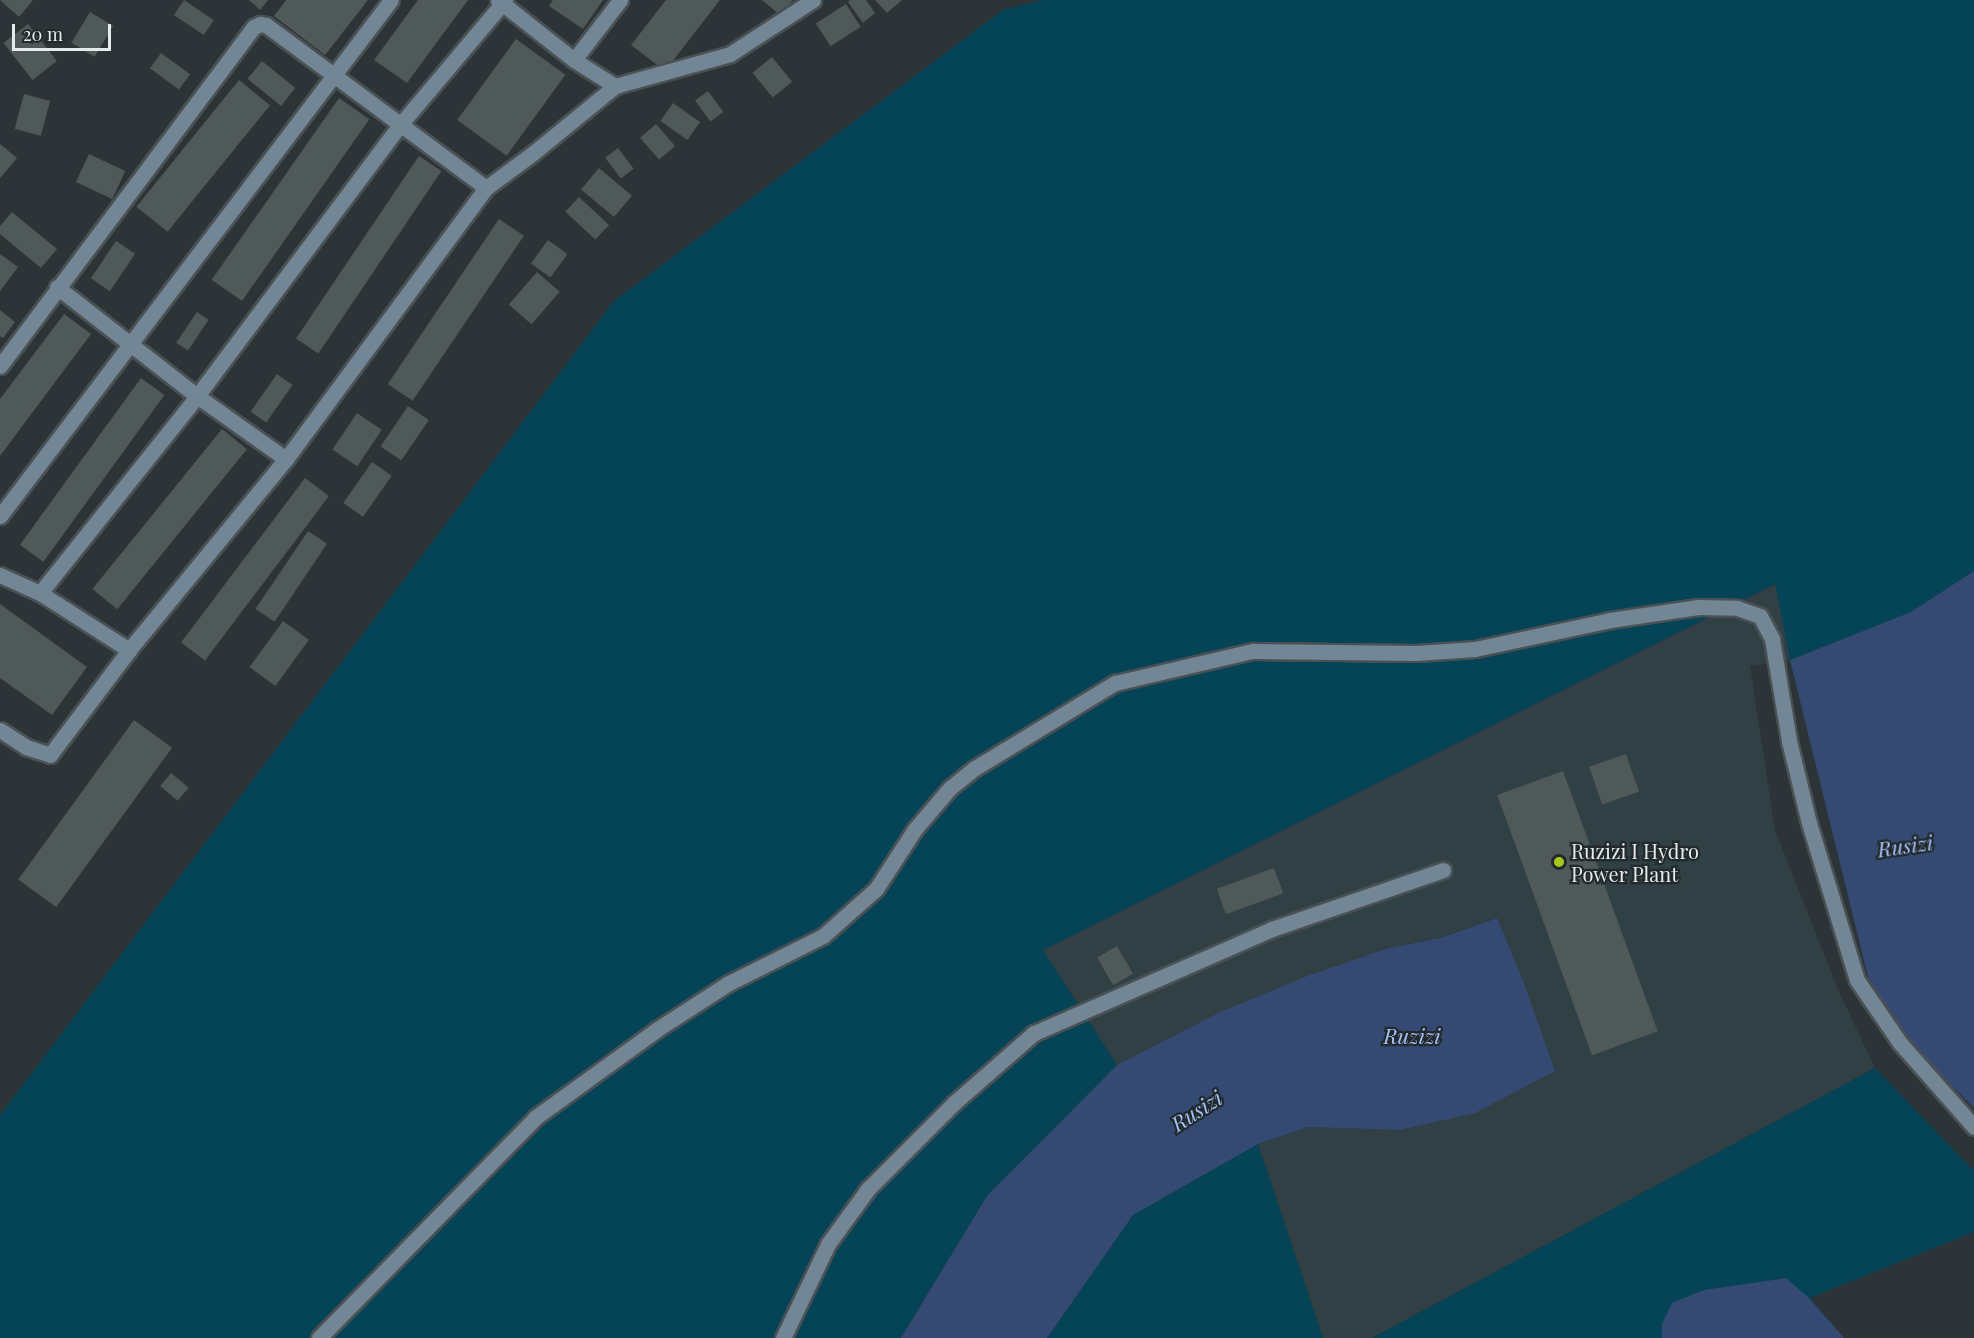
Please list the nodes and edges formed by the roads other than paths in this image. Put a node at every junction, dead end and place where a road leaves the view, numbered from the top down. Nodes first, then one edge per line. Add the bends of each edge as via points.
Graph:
1 (391, 0) edge
2 (620, 0) edge
3 (813, 0) edge
4 (502, 1) edge
5 (574, 60) junction
6 (335, 76) junction
7 (615, 86) junction
8 (399, 126) junction
9 (486, 188) junction
10 (57, 287) junction
11 (130, 344) junction
12 (0, 366) edge
13 (197, 396) junction
14 (286, 459) junction
15 (0, 516) edge
16 (0, 575) edge
17 (40, 592) junction
18 (129, 650) junction
19 (0, 730) edge
20 (1443, 870) dead end
21 (1974, 1127) edge
22 (320, 1338) edge
23 (783, 1338) edge

1 - 6 lane
2 - 5 lane
3 - 7 lane via 730,54
4 - 5 lane
4 - 8 lane
5 - 7 lane
6 - 8 lane
6 - 10 lane via 266,25 254,27
6 - 11 lane
7 - 9 lane
8 - 9 lane
8 - 13 lane
9 - 14 lane
10 - 11 lane
10 - 12 lane
11 - 13 lane
11 - 15 lane
13 - 14 lane
13 - 17 lane
14 - 18 lane
16 - 17 lane
17 - 18 lane
18 - 19 lane via 50,755 26,747
20 - 23 lane via 1272,929 1034,1033 954,1103 868,1189 828,1244
21 - 22 lane via 1900,1043 1857,980 1809,823 1789,741 1772,639 1760,616 1737,608 1698,607 1610,620 1475,649 1416,653 1253,651 1114,684 975,768 950,788 915,829 876,889 824,936 727,984 536,1117

